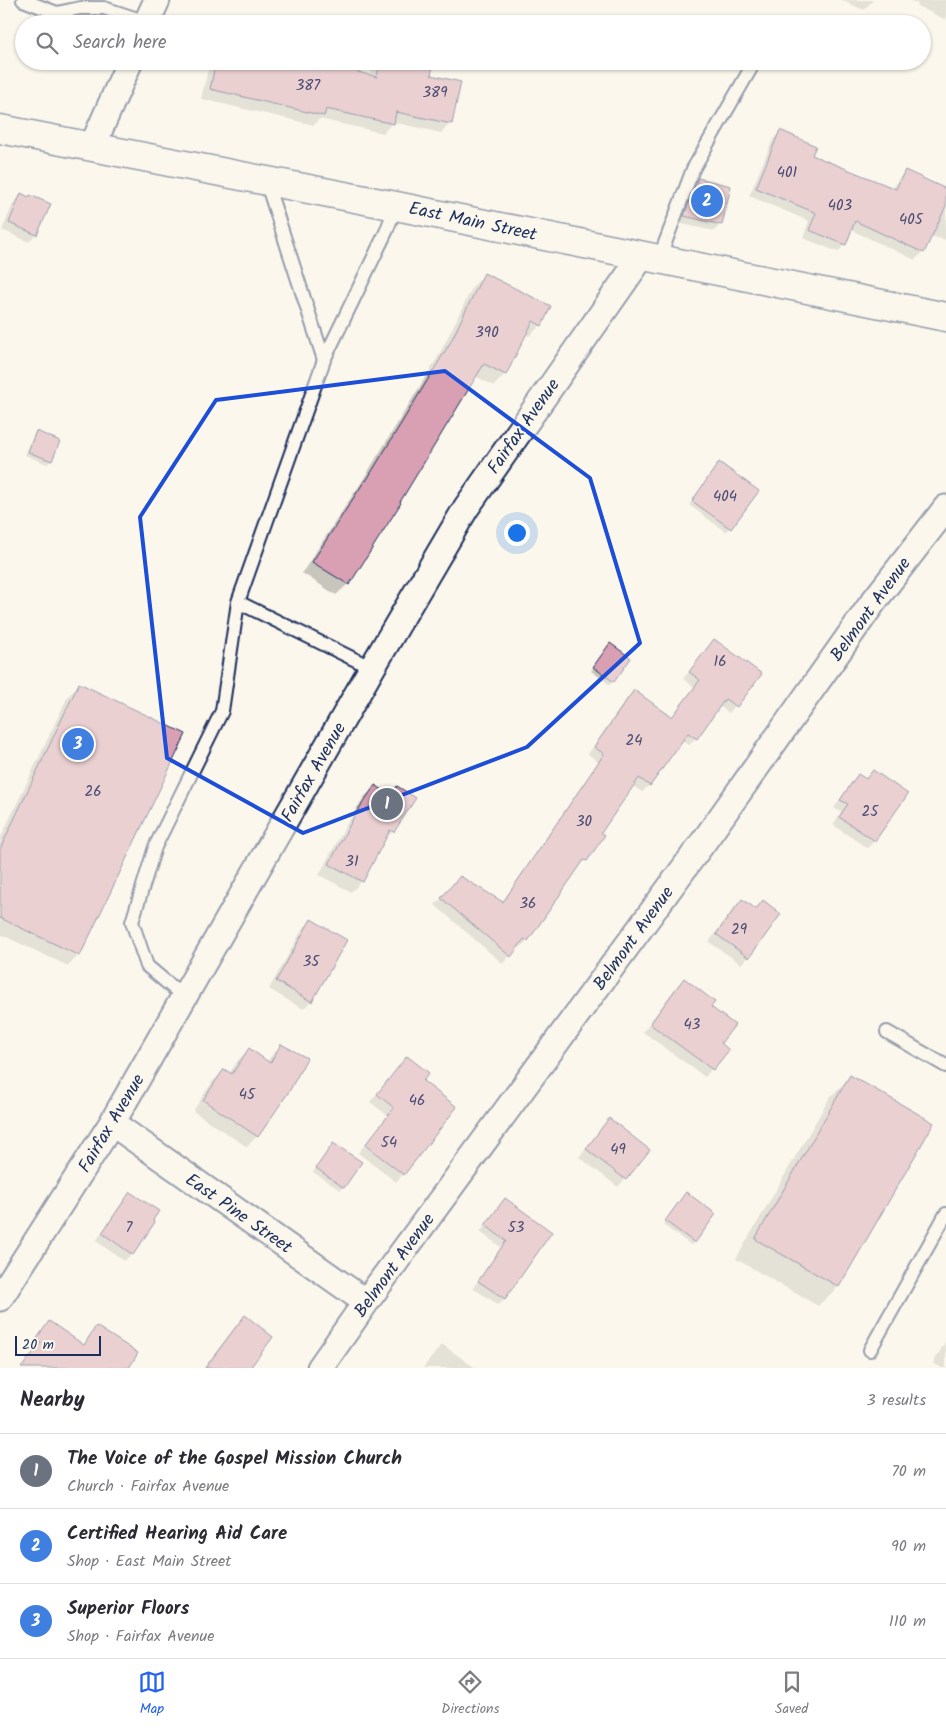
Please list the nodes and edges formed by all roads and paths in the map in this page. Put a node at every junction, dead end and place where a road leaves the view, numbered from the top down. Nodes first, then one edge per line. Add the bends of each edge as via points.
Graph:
1 (23, 0) edge
2 (157, 0) edge
3 (124, 15) edge
4 (150, 15) edge
5 (126, 70) edge
6 (750, 70) edge
7 (0, 129) edge
8 (92, 147) junction
9 (266, 181) junction
10 (396, 206) junction
11 (650, 257) junction
12 (946, 317) edge
13 (324, 360) junction
14 (946, 508) edge
15 (238, 602) junction
16 (372, 668) junction
17 (184, 997) junction
18 (887, 1032) dead end
19 (946, 1066) edge
20 (112, 1123) junction
21 (946, 1214) edge
22 (0, 1298) edge
23 (366, 1302) junction
24 (870, 1350) dead end
25 (320, 1368) edge

1 - 3 lane via 57,13 80,8 104,8
2 - 4 street
5 - 8 street
6 - 11 lane via 693,169
7 - 8 main road, East Main Street
8 - 9 main road, East Main Street
9 - 10 main road, East Main Street
9 - 13 lane
10 - 11 main road, East Main Street
10 - 13 lane
11 - 12 main road, East Main Street
11 - 16 street, Fairfax Avenue via 466,508
13 - 15 lane
14 - 23 street, Belmont Avenue via 874,601 708,837
15 - 16 lane
15 - 17 lane via 222,711 155,847 132,922 147,966
16 - 17 street, Fairfax Avenue
17 - 20 street, Fairfax Avenue
18 - 19 lane
20 - 22 street, Fairfax Avenue
20 - 23 street, East Pine Street
21 - 24 lane
23 - 25 street, Belmont Avenue

